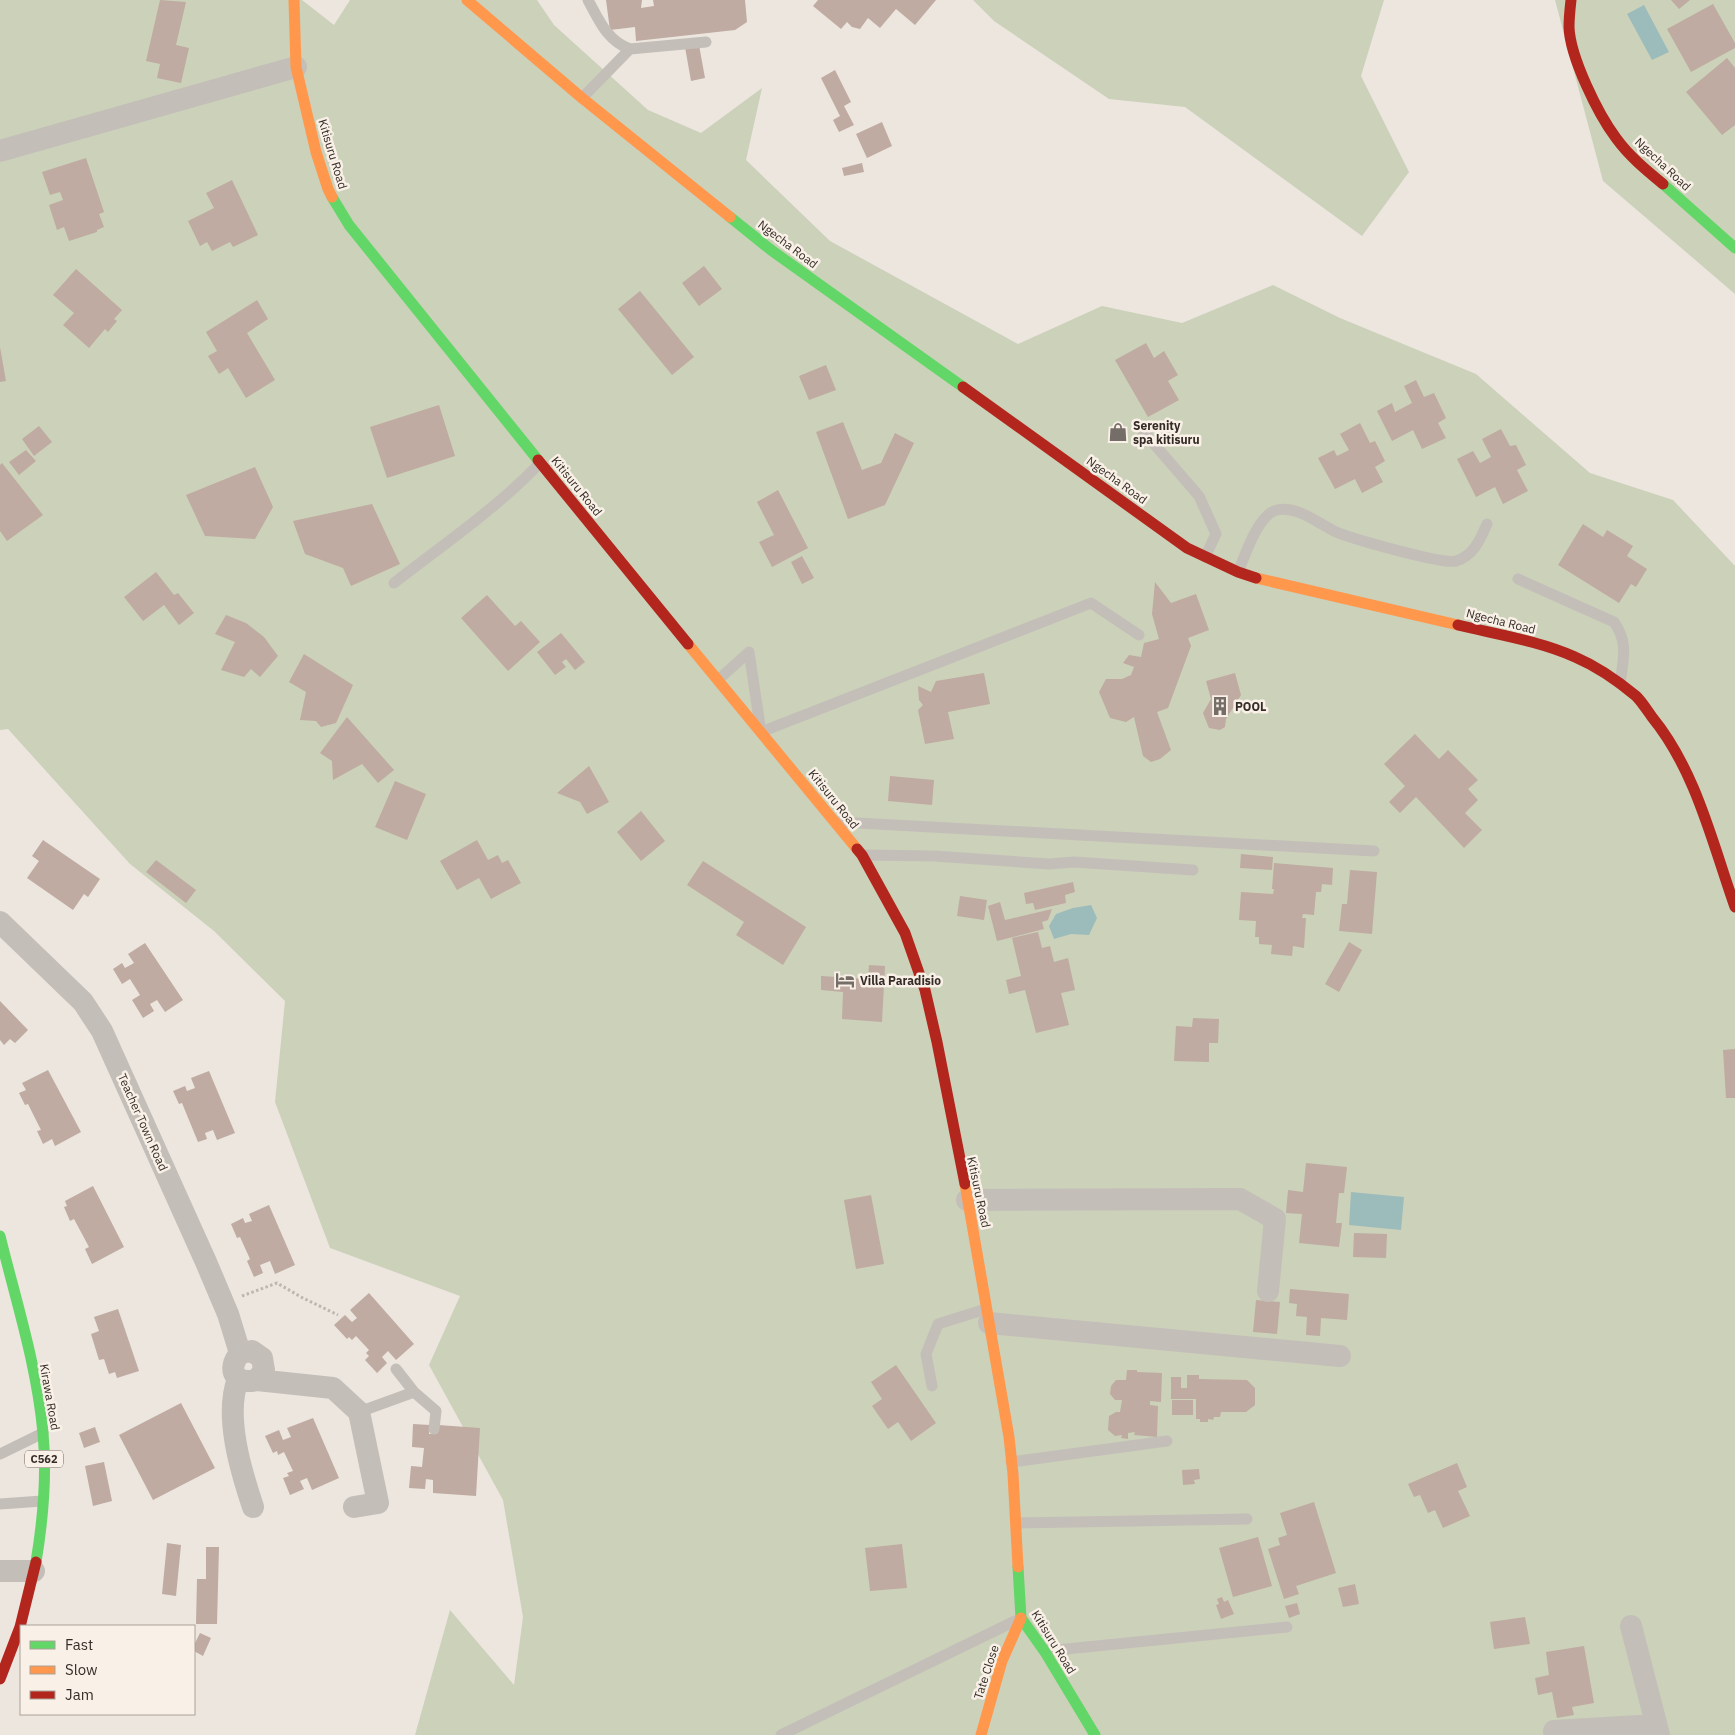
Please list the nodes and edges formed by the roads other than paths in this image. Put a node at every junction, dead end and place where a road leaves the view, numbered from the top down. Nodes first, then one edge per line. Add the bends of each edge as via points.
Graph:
1 (294, 0) edge
2 (467, 0) edge
3 (588, 0) edge
4 (1571, 0) edge
5 (706, 42) dead end
6 (630, 49) junction
7 (296, 68) junction
8 (582, 98) junction
9 (0, 151) edge
10 (1735, 248) edge
11 (1141, 429) dead end
12 (540, 463) junction
13 (1487, 524) dead end
14 (1205, 557) junction
15 (1238, 572) junction
16 (1518, 579) dead end
17 (394, 583) dead end
18 (1139, 635) dead end
19 (719, 679) junction
20 (1620, 685) junction
21 (761, 732) junction
22 (835, 822) junction
23 (1374, 851) dead end
24 (862, 855) junction
25 (1193, 870) dead end
26 (1735, 907) edge
27 (0, 922) edge
28 (967, 1200) junction
29 (0, 1236) edge
30 (1268, 1291) dead end
31 (988, 1316) junction
32 (1340, 1356) dead end
33 (396, 1369) dead end
34 (247, 1380) junction
35 (932, 1386) dead end
36 (414, 1392) junction
37 (359, 1412) junction
38 (434, 1429) dead end
39 (43, 1433) junction
40 (1167, 1440) dead end
41 (0, 1454) edge
42 (1011, 1462) junction
43 (44, 1501) junction
44 (0, 1504) edge
45 (253, 1507) dead end
46 (354, 1507) dead end
47 (1247, 1519) dead end
48 (1014, 1523) junction
49 (0, 1571) edge
50 (34, 1571) junction
51 (1021, 1618) junction
52 (21, 1625) edge
53 (1631, 1626) dead end
54 (20, 1627) edge
55 (1287, 1627) dead end
56 (1045, 1652) junction
57 (0, 1679) edge
58 (1657, 1730) edge
59 (1554, 1731) dead end
60 (781, 1735) edge
61 (981, 1735) edge
62 (1095, 1735) edge

1 - 7 street, Kitisuru Road
2 - 8 street, Ngecha Road
3 - 6 lane via 610,38
4 - 10 street, Ngecha Road via 1569,28 1575,54 1587,86 1616,138
5 - 6 lane
6 - 8 lane
7 - 9 street
7 - 12 street, Kitisuru Road via 320,166 336,204 349,225
8 - 14 street, Ngecha Road via 770,250 1187,548
11 - 14 lane via 1199,496 1216,534
12 - 17 lane via 496,505
12 - 19 street, Kitisuru Road
13 - 15 lane via 1474,550 1455,561 1433,560 1337,532 1284,508 1273,511 1261,522
14 - 15 street, Ngecha Road
15 - 20 street, Ngecha Road via 1528,642 1575,657
16 - 20 lane via 1614,622 1625,648
18 - 21 lane via 1091,603
19 - 21 street, Kitisuru Road
19 - 21 lane via 749,652
20 - 26 street, Ngecha Road via 1637,697 1678,753
21 - 22 street, Kitisuru Road
22 - 23 lane
22 - 24 street, Kitisuru Road
24 - 25 lane
24 - 28 street, Kitisuru Road via 906,933 916,962 937,1042
27 - 34 street, Teacher Town Road via 67,985 94,1016 224,1304 240,1353 252,1351 262,1358 264,1370
28 - 30 street via 1240,1199 1276,1219
28 - 31 street, Kitisuru Road
29 - 39 street, Kirawa Road / C562
31 - 32 street
31 - 35 lane via 938,1324 926,1354
31 - 42 street, Kitisuru Road
33 - 36 lane
34 - 37 street via 333,1388
34 - 45 street via 233,1392 236,1444
36 - 37 lane
36 - 38 lane via 436,1411
37 - 46 street via 378,1503
39 - 41 lane
39 - 43 street, Kirawa Road / C562
40 - 42 lane
42 - 48 street, Kitisuru Road
43 - 44 lane
43 - 50 street, Kirawa Road / C562
47 - 48 lane
48 - 51 street, Kitisuru Road
49 - 50 street
50 - 52 street, Kirawa Road / C562
51 - 56 street, Kitisuru Road
51 - 60 lane
51 - 61 street, Tate Close via 1002,1662
53 - 58 street
54 - 57 street, Kirawa Road / C562
55 - 56 lane
56 - 62 street, Kitisuru Road
58 - 59 street

